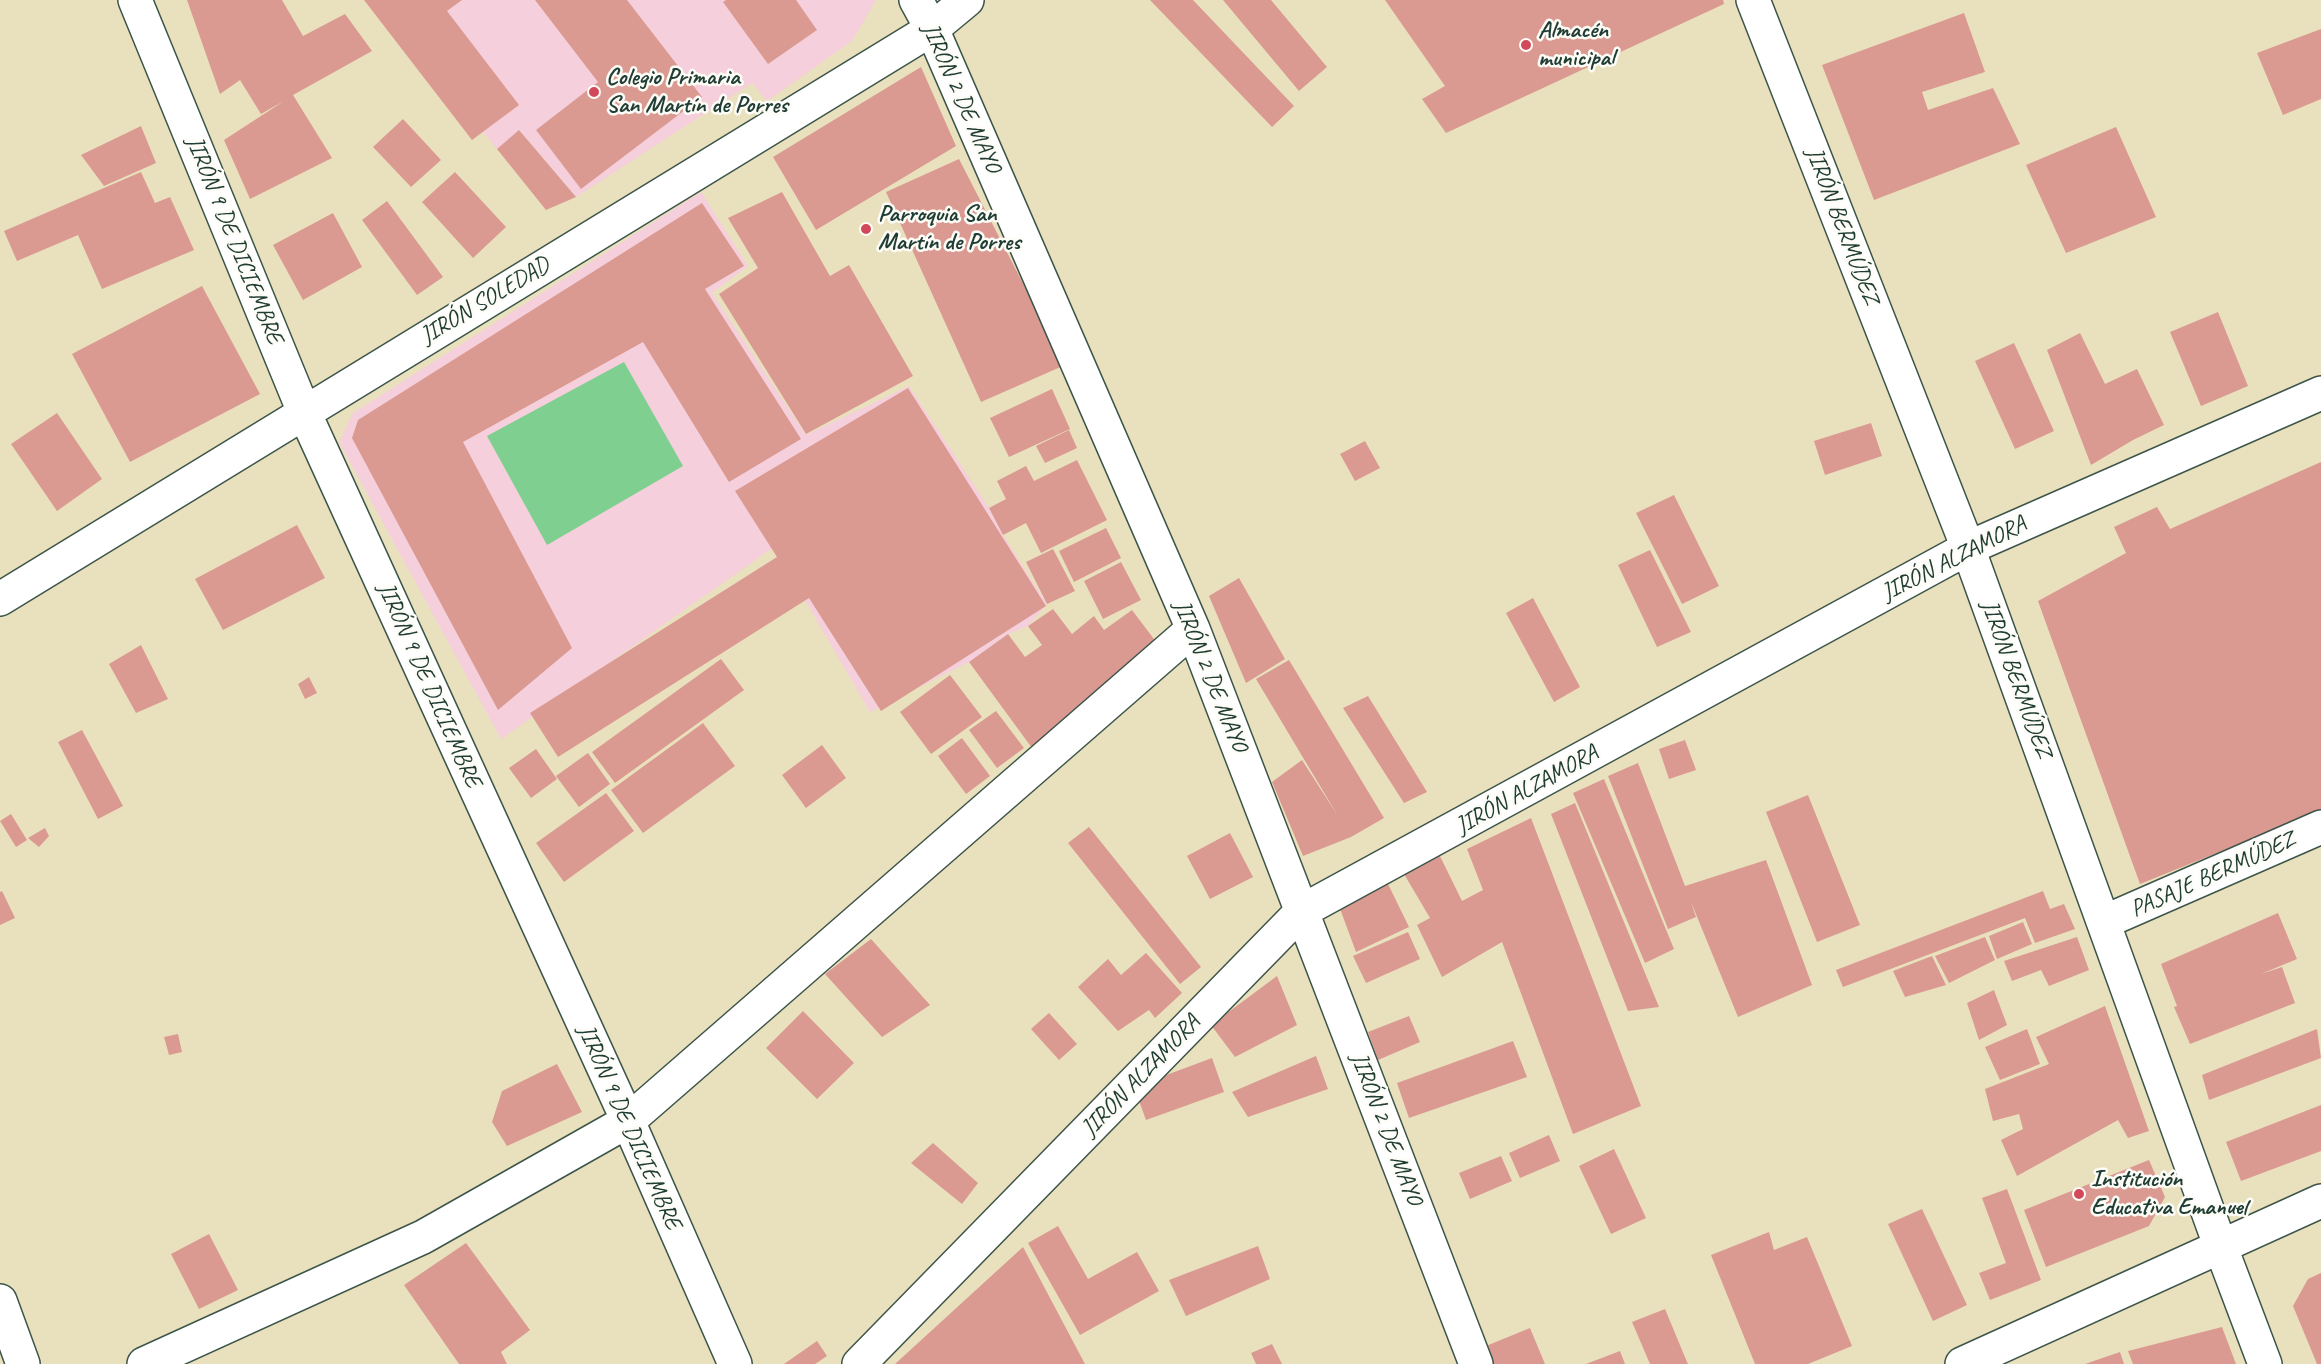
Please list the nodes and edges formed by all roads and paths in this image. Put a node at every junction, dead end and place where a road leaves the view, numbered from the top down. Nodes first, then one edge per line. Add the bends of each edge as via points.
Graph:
1 (135, 0) edge
2 (916, 0) edge
3 (967, 0) edge
4 (1753, 0) edge
5 (932, 28) junction
6 (2321, 393) edge
7 (304, 412) junction
8 (1968, 548) junction
9 (0, 599) edge
10 (1192, 629) junction
11 (2321, 827) edge
12 (1302, 911) junction
13 (2104, 922) junction
14 (627, 1122) junction
15 (2321, 1201) edge
16 (2220, 1245) junction
17 (0, 1301) edge
18 (23, 1364) edge
19 (144, 1364) edge
20 (735, 1364) edge
21 (859, 1364) edge
22 (1476, 1364) edge
23 (1962, 1364) edge
24 (2265, 1364) edge

1 - 7 street, JIRÓN 9 DE DICIEMBRE
2 - 5 street, JIRÓN 2 DE MAYO
3 - 5 street, JIRÓN SOLEDAD
4 - 8 street, JIRÓN BERMÚDEZ
5 - 7 street, JIRÓN SOLEDAD
5 - 10 street, JIRÓN 2 DE MAYO
6 - 8 street, JIRÓN ALZAMORA
7 - 9 street, JIRÓN SOLEDAD
7 - 14 street, JIRÓN 9 DE DICIEMBRE
8 - 12 street, JIRÓN ALZAMORA
8 - 13 street, JIRÓN BERMÚDEZ
10 - 12 street, JIRÓN 2 DE MAYO
10 - 14 street
11 - 13 street, PASAJE BERMÚDEZ
12 - 21 street, JIRÓN ALZAMORA
12 - 22 street, JIRÓN 2 DE MAYO
13 - 16 street, JIRÓN BERMÚDEZ
14 - 19 street via 423,1237
14 - 20 street, JIRÓN 9 DE DICIEMBRE
15 - 16 street
16 - 23 street
16 - 24 street, JIRÓN BERMÚDEZ
17 - 18 street

